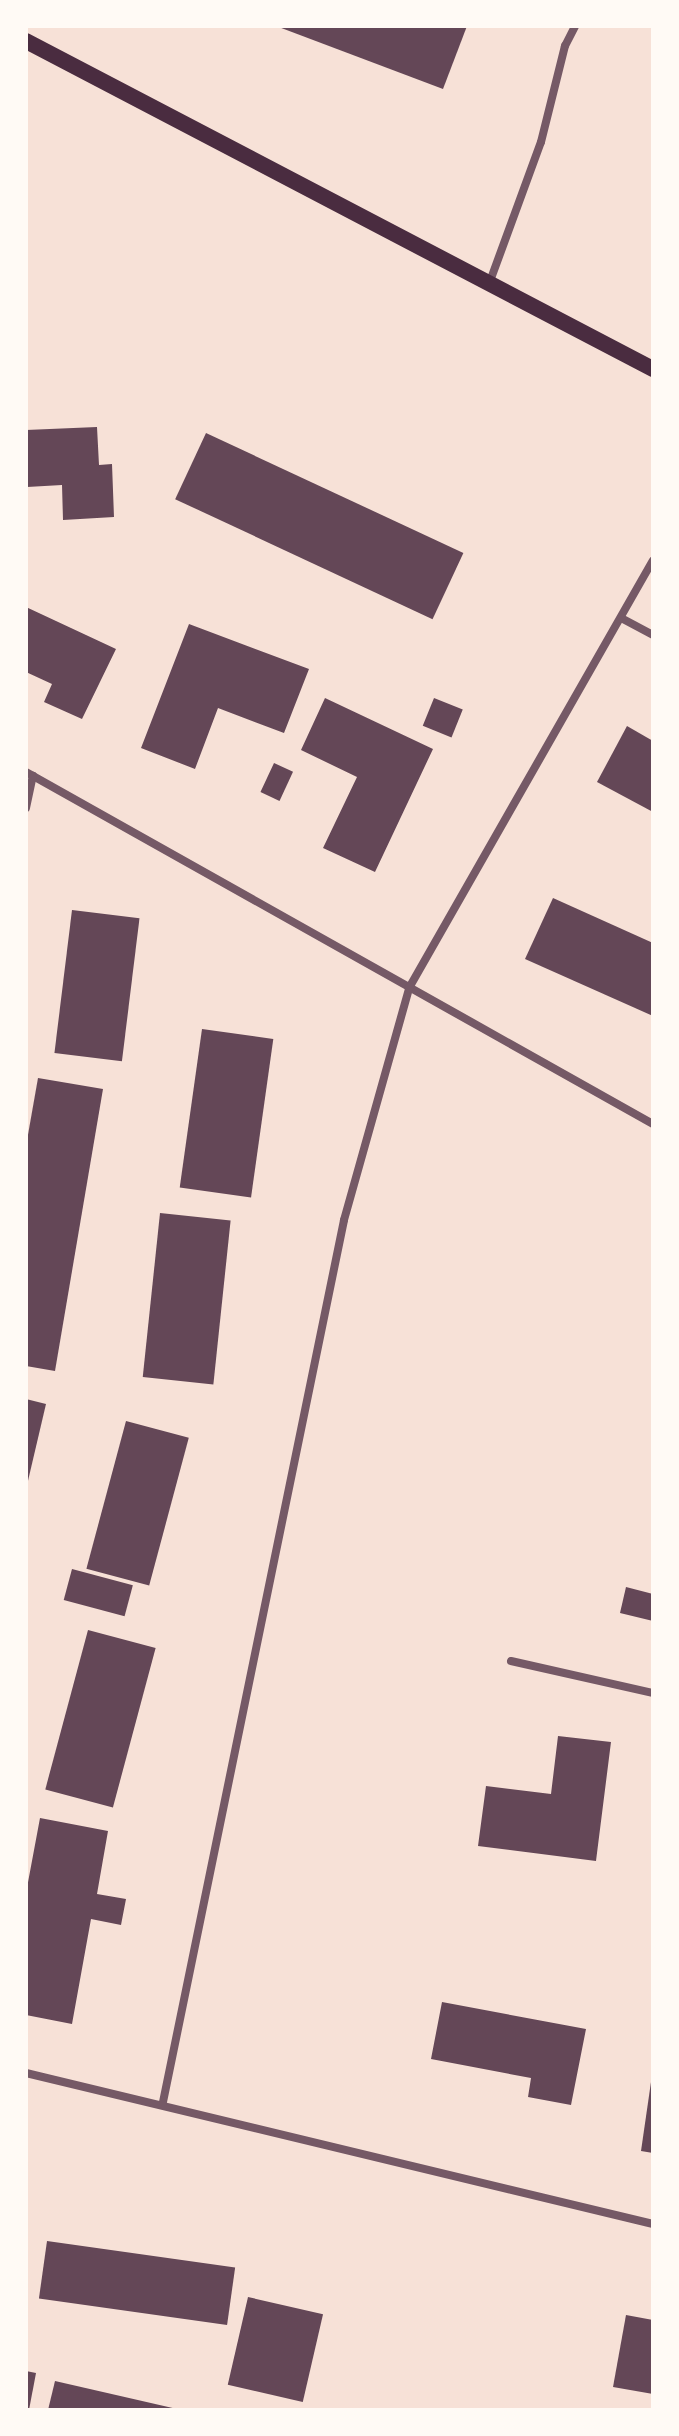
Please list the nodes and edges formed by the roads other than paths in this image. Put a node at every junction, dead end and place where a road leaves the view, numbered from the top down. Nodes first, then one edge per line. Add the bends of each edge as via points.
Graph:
1 (575, 26) edge
2 (26, 41) edge
3 (489, 284) junction
4 (653, 369) edge
5 (653, 561) edge
6 (623, 619) junction
7 (653, 635) edge
8 (30, 774) edge
9 (26, 808) edge
10 (409, 988) junction
11 (653, 1124) edge
12 (511, 1661) dead end
13 (653, 1693) edge
14 (26, 2073) edge
15 (163, 2102) junction
16 (653, 2224) edge

1 - 3 street via 541,142
2 - 3 main road
3 - 4 main road
5 - 6 street
6 - 7 street
6 - 10 street via 582,678
8 - 9 street
8 - 10 street
10 - 11 street
10 - 15 street via 344,1220
12 - 13 street
14 - 15 street
15 - 16 street

